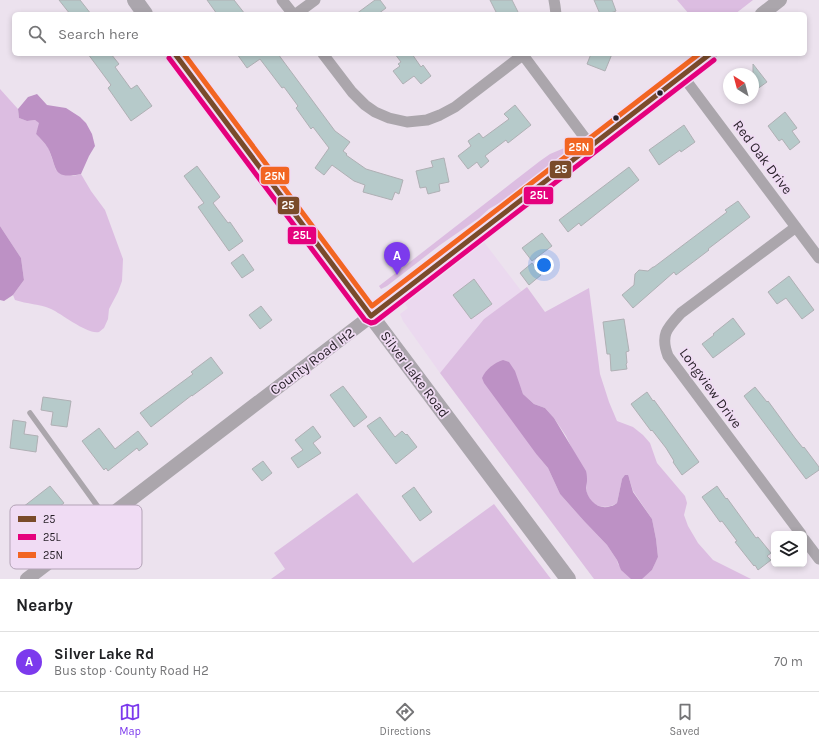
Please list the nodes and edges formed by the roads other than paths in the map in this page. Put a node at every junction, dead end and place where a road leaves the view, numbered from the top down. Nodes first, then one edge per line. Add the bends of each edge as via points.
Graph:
1 (135, 0) edge
2 (282, 0) edge
3 (315, 0) edge
4 (554, 0) edge
5 (780, 0) edge
6 (144, 12) edge
7 (291, 12) edge
8 (299, 12) edge
9 (556, 12) edge
10 (765, 12) edge
11 (176, 56) edge
12 (325, 56) edge
13 (520, 56) edge
14 (524, 56) edge
15 (707, 56) edge
16 (682, 75) junction
17 (591, 146) junction
18 (796, 227) junction
19 (819, 258) edge
20 (371, 316) junction
21 (30, 413) dead end
22 (97, 505) edge
23 (124, 505) edge
24 (798, 531) edge
25 (807, 543) edge
26 (819, 559) edge
27 (41, 569) edge
28 (28, 579) edge
29 (568, 579) edge

1 - 6 main road
2 - 7 street
3 - 8 street
4 - 9 street
5 - 10 street
11 - 20 main road, Silver Lake Road
12 - 13 street via 365,105 375,112 407,122 440,116
14 - 17 street
15 - 16 street, County Road H2
16 - 17 street, County Road H2
16 - 18 street, Red Oak Drive
17 - 20 street, County Road H2
18 - 19 street, Red Oak Drive
18 - 24 street, Longview Drive via 681,313 667,328 665,347 668,356
20 - 23 street, County Road H2
20 - 29 main road, Silver Lake Road
21 - 22 lane
25 - 26 street
27 - 28 street, County Road H2

